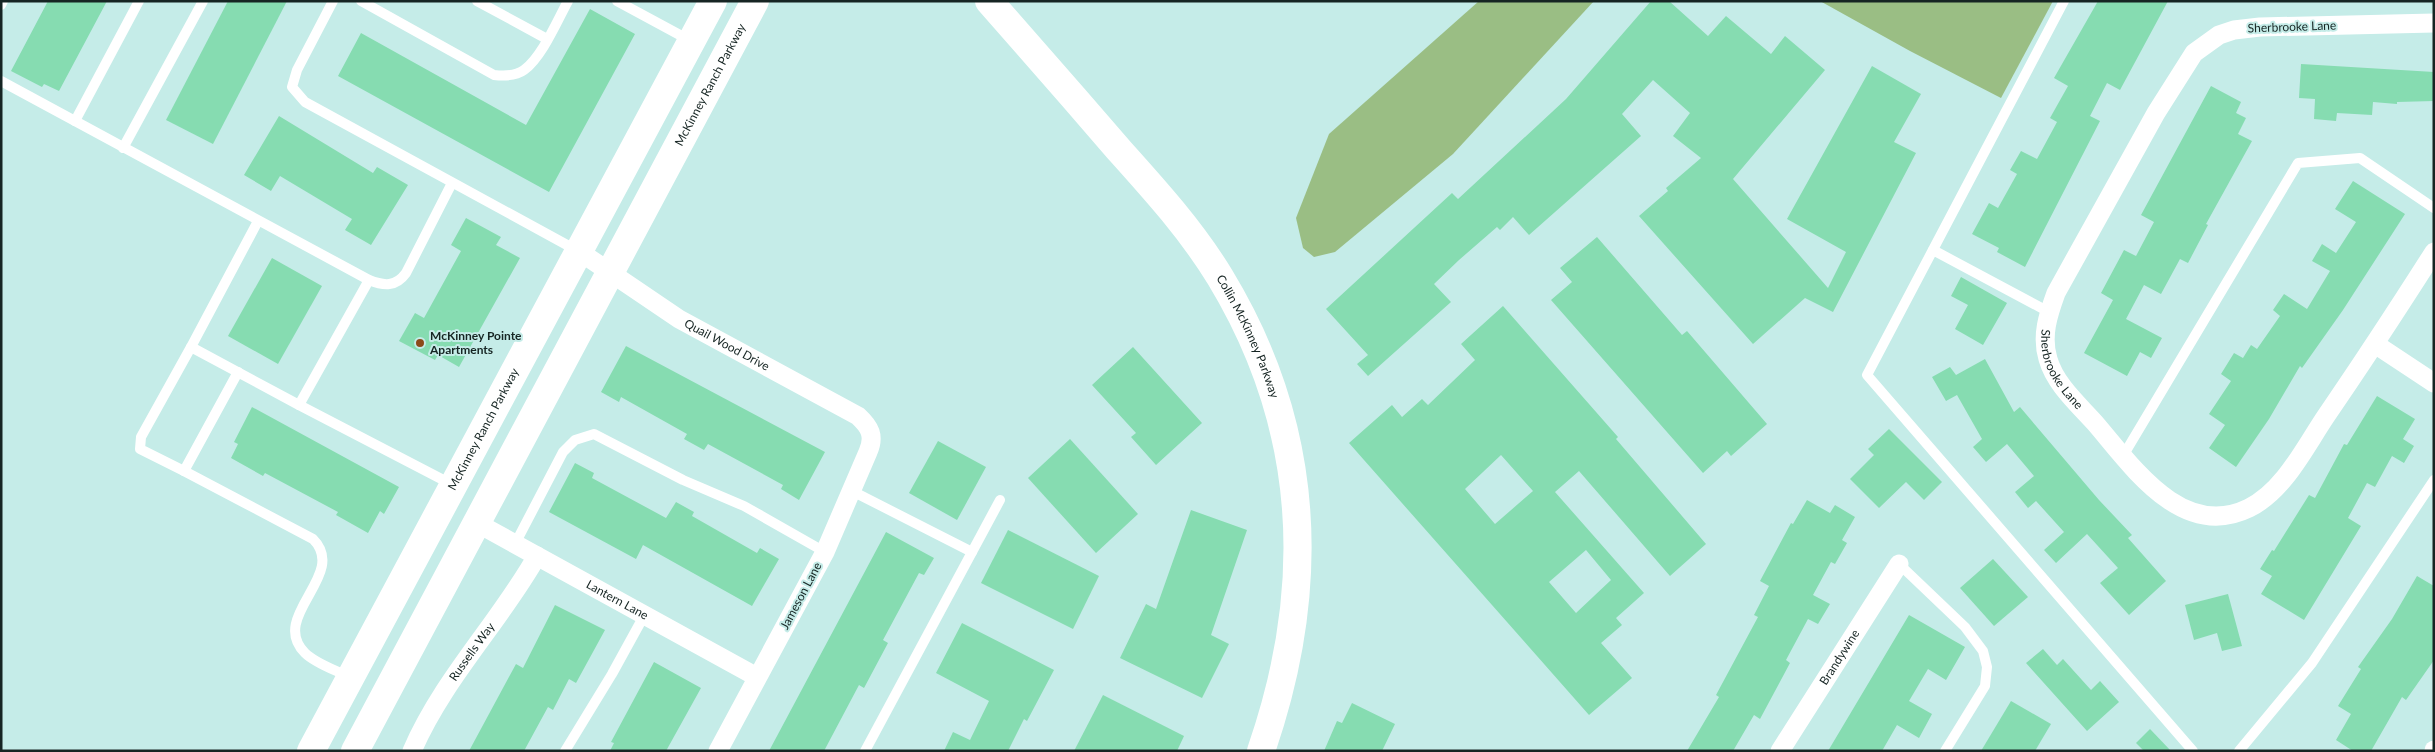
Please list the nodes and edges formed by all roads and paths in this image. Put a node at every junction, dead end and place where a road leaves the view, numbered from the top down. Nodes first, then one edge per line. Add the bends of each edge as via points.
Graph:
1 (3, 1) edge
2 (139, 1) edge
3 (204, 1) edge
4 (333, 1) edge
5 (361, 1) edge
6 (477, 1) edge
7 (568, 1) edge
8 (616, 1) edge
9 (713, 1) edge
10 (755, 1) edge
11 (989, 1) edge
12 (2064, 1) edge
13 (1, 5) edge
14 (2434, 23) edge
15 (547, 39) junction
16 (692, 41) junction
17 (1, 81) edge
18 (75, 121) junction
19 (124, 148) junction
20 (452, 183) junction
21 (2434, 208) edge
22 (258, 221) junction
23 (1933, 250) junction
24 (580, 252) junction
25 (2434, 252) edge
26 (610, 272) junction
27 (369, 280) junction
28 (2049, 312) junction
29 (2375, 344) junction
30 (190, 347) junction
31 (238, 372) junction
32 (2434, 383) edge
33 (299, 405) junction
34 (872, 436) joint
35 (2123, 456) junction
36 (184, 471) junction
37 (2434, 480) edge
38 (453, 485) junction
39 (852, 491) junction
40 (1000, 500) dead end
41 (477, 523) junction
42 (516, 544) junction
43 (825, 552) junction
44 (972, 552) junction
45 (537, 556) junction
46 (1900, 564) joint
47 (645, 614) junction
48 (757, 677) junction
49 (350, 678) junction
50 (311, 751) edge
51 (355, 751) edge
52 (412, 751) edge
53 (565, 751) edge
54 (718, 751) edge
55 (865, 751) edge
56 (1261, 751) edge
57 (1780, 751) edge
58 (1945, 751) edge
59 (2192, 751) edge
60 (2239, 751) edge

1 - 13 lane
2 - 18 lane
3 - 19 lane
4 - 20 lane via 296,70 292,87 306,102
5 - 15 lane via 494,75 523,71
6 - 15 lane
7 - 15 lane
8 - 16 lane
9 - 16 main road, McKinney Ranch Parkway
10 - 26 main road, McKinney Ranch Parkway
11 - 56 main road, Collin McKinney Parkway via 1158,194 1201,248 1248,328 1272,390 1294,485 1298,576 1292,636 1283,679
12 - 23 lane
14 - 28 street, Sherbrooke Lane via 2260,27 2234,30 2205,43 2184,66 2156,113 2056,293
16 - 24 main road, McKinney Ranch Parkway
17 - 18 lane
18 - 19 lane
19 - 22 lane
20 - 24 lane
20 - 27 lane via 400,282 384,286
21 - 35 lane via 2360,158 2298,163
22 - 27 lane
22 - 30 lane
23 - 28 lane
23 - 59 lane via 1867,375
24 - 26 street, Quail Wood Drive
24 - 38 main road, McKinney Ranch Parkway
25 - 29 street, Sherbrooke Lane
26 - 34 street, Quail Wood Drive via 701,332 858,416
26 - 41 main road, McKinney Ranch Parkway
27 - 33 lane
28 - 35 street, Sherbrooke Lane via 2045,337 2053,372
29 - 32 street
29 - 35 street, Sherbrooke Lane via 2281,482 2251,508 2225,517 2192,512 2151,487
30 - 31 lane
30 - 36 lane via 139,445 140,449
31 - 33 lane
31 - 36 lane
33 - 38 lane
34 - 39 street, Jameson Lane via 872,444
36 - 49 lane via 313,539 321,551 322,570 297,616 295,638 306,655
37 - 60 lane via 2312,663
38 - 49 main road, McKinney Ranch Parkway
39 - 43 street, Jameson Lane
39 - 44 lane
40 - 44 lane
41 - 42 street, Lantern Lane
41 - 51 main road, McKinney Ranch Parkway
42 - 43 lane via 563,452 575,440 594,434 684,480 744,506
42 - 45 street, Lantern Lane
43 - 48 street, Jameson Lane
44 - 55 lane
45 - 47 street, Lantern Lane
45 - 52 street, Russells Way via 504,610 447,685
46 - 57 street, Brandywine
46 - 58 lane via 1965,627 1983,651 1987,667 1985,686
47 - 48 street, Lantern Lane
47 - 53 lane
48 - 54 street, Jameson Lane
49 - 50 main road, McKinney Ranch Parkway

